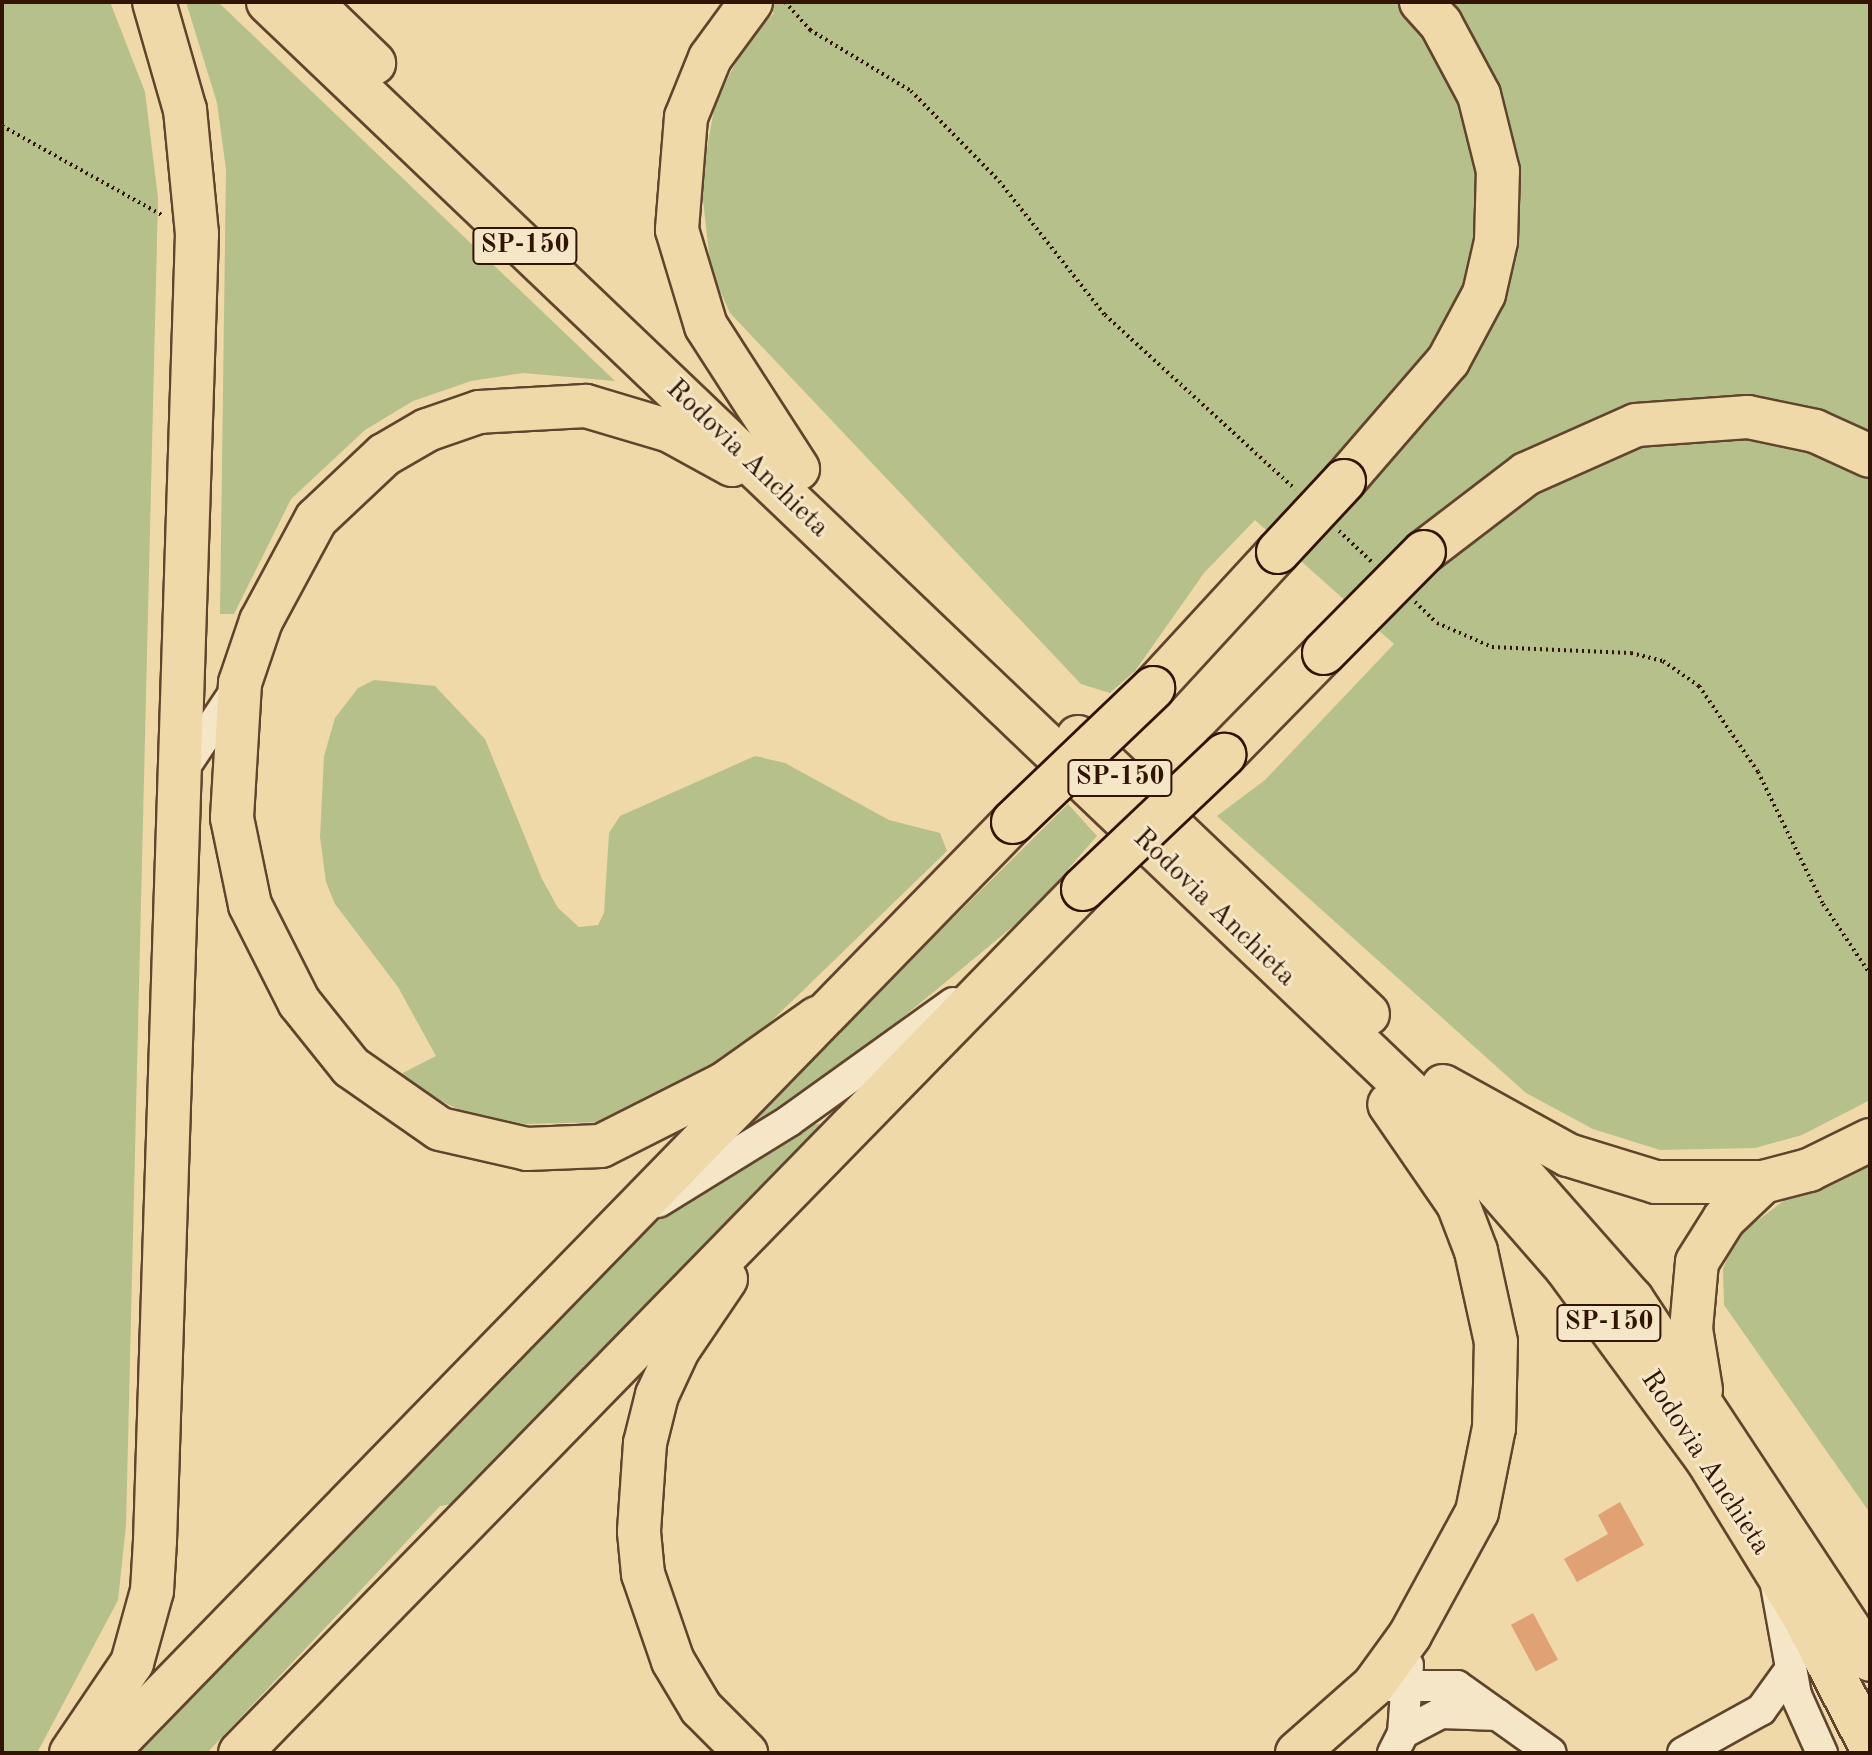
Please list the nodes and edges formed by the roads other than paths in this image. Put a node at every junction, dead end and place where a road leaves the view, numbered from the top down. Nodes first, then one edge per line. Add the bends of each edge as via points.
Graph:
1 (154, 2) edge
2 (268, 2) edge
3 (311, 2) edge
4 (751, 2) edge
5 (1421, 2) edge
6 (1870, 456) edge
7 (790, 480) junction
8 (240, 683) junction
9 (177, 779) junction
10 (1269, 962) junction
11 (998, 970) junction
12 (817, 1018) junction
13 (1443, 1086) junction
14 (1870, 1140) edge
15 (802, 1172) junction
16 (1763, 1182) junction
17 (622, 1225) junction
18 (1703, 1400) junction
19 (1771, 1564) junction
20 (1870, 1660) edge
21 (1790, 1670) junction
22 (1390, 1685) junction
23 (1761, 1710) junction
24 (1498, 1715) junction
25 (1803, 1715) junction
26 (1398, 1743) edge
27 (1870, 1745) edge
28 (71, 1753) edge
29 (106, 1753) edge
30 (240, 1753) edge
31 (746, 1753) edge
32 (1297, 1753) edge
33 (1551, 1753) edge
34 (1683, 1753) edge
35 (1822, 1753) edge

1 - 9 highway via 185,110 197,234
2 - 7 highway, Rodovia Anchieta / SP-150
3 - 7 highway, Rodovia Anchieta / SP-150
4 - 7 highway via 710,58 686,117 677,230 706,326
5 - 12 highway, bridge via 1464,65 1487,123 1498,171 1496,241 1484,294 1454,351 1344,481 1153,688
6 - 11 highway, bridge via 1815,431 1748,417 1636,425 1526,474 1424,552 1224,755
7 - 8 highway via 670,431 586,406 525,405 427,430 384,455 316,519 261,621
7 - 10 highway, Rodovia Anchieta / SP-150
7 - 13 highway, Rodovia Anchieta / SP-150
8 - 9 lane
8 - 12 highway via 232,818 265,944 299,1002 351,1067 408,1112 485,1144 601,1146 724,1084
9 - 28 highway via 152,1591 132,1663
10 - 19 highway, Rodovia Anchieta / SP-150 via 1425,1106 1567,1269 1706,1458
10 - 22 highway via 1432,1161 1458,1204 1488,1294 1496,1384 1488,1468 1459,1555 1410,1635
11 - 15 highway
11 - 17 lane via 789,1121
12 - 17 highway
13 - 16 highway via 1568,1155 1613,1171 1688,1184
13 - 18 highway, Rodovia Anchieta / SP-150 via 1623,1288
14 - 16 highway
15 - 30 highway
15 - 31 highway via 678,1350 657,1395 640,1485 643,1574 655,1616 701,1708
16 - 18 highway via 1724,1219 1697,1262 1691,1329
17 - 29 highway
18 - 20 highway, Rodovia Anchieta / SP-150
19 - 21 lane
19 - 27 highway, Rodovia Anchieta / SP-150
21 - 23 lane
21 - 25 lane
22 - 24 lane via 1457,1686
22 - 26 lane
22 - 32 highway
23 - 25 lane
23 - 34 lane
24 - 26 lane via 1441,1713
24 - 33 lane
25 - 35 lane

